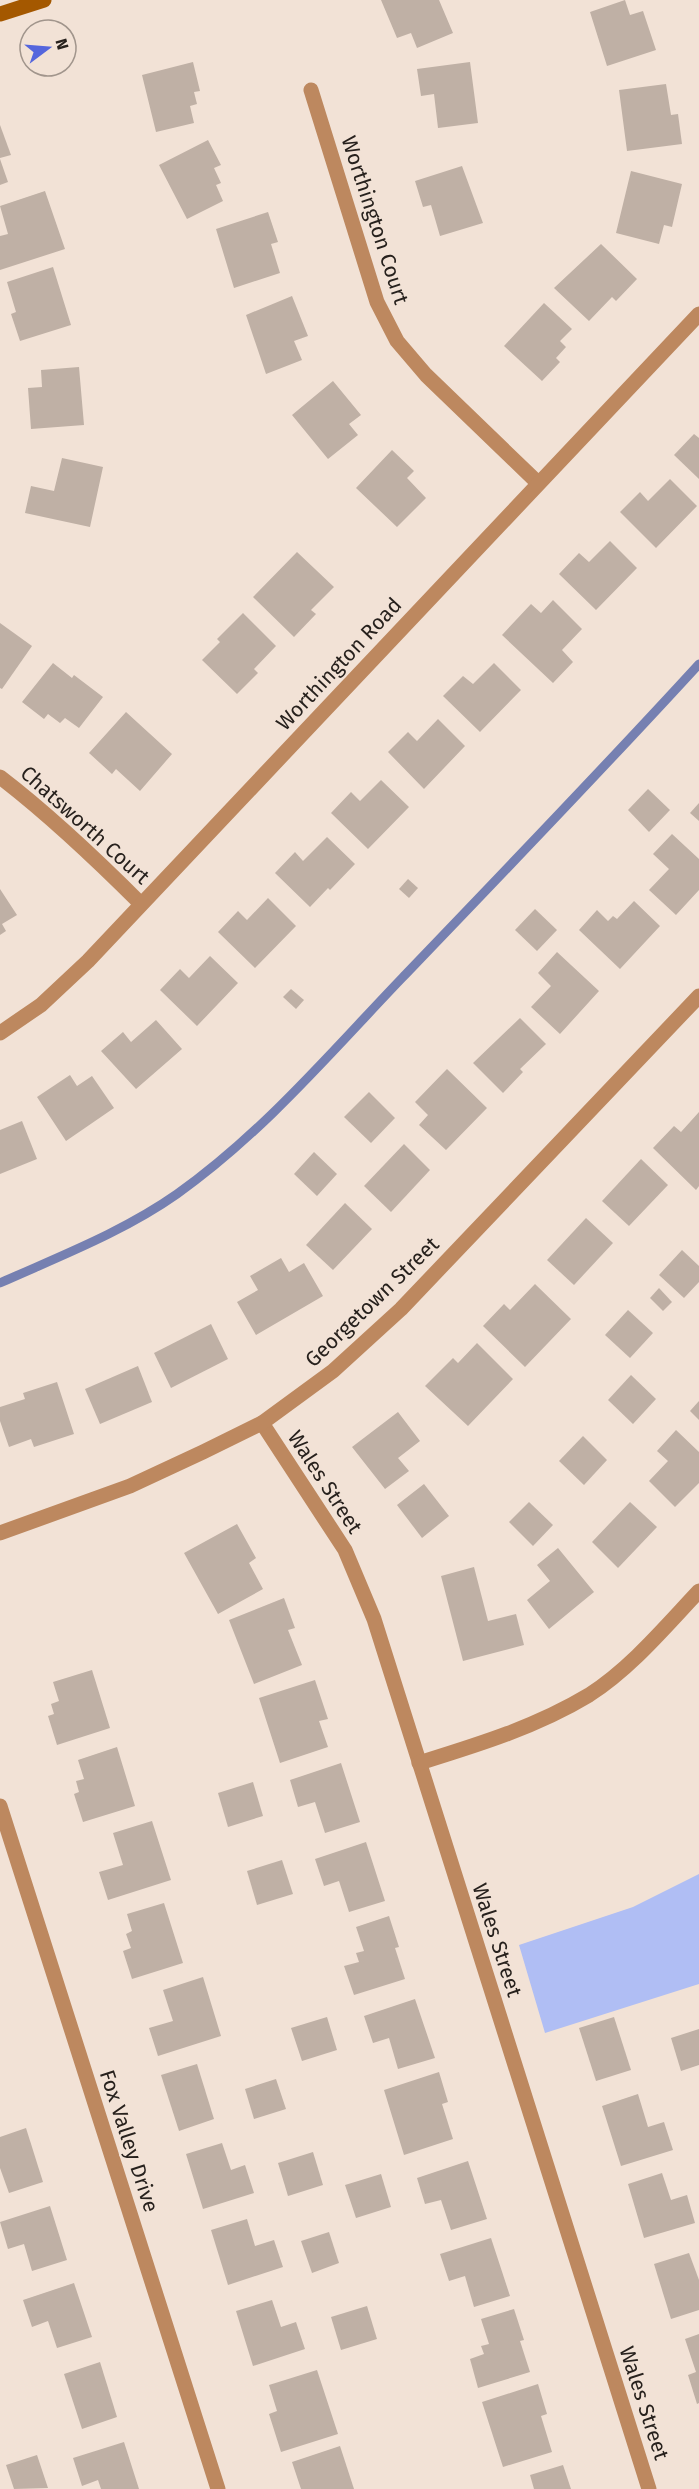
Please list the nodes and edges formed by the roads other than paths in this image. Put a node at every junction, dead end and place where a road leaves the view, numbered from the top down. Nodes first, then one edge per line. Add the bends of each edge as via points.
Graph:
1 (44, 0) edge
2 (0, 14) edge
3 (311, 90) dead end
4 (699, 314) edge
5 (538, 483) junction
6 (0, 777) edge
7 (141, 904) junction
8 (699, 996) edge
9 (0, 1033) edge
10 (262, 1423) junction
11 (0, 1533) edge
12 (699, 1591) edge
13 (418, 1762) junction
14 (0, 1806) edge
15 (218, 2489) edge
16 (649, 2489) edge

1 - 2 street
3 - 5 street, Worthington Court via 377,302 398,341 426,375
4 - 5 street, Worthington Road
5 - 7 street, Worthington Road
6 - 7 street, Chatsworth Court via 86,849
7 - 9 street, Worthington Road via 41,1005
8 - 10 street, Georgetown Street via 401,1309 333,1371
10 - 11 street, Georgetown Street via 130,1486
10 - 13 street, Wales Street via 356,1572
12 - 13 street via 637,1657 589,1694 534,1724
13 - 16 street, Wales Street
14 - 15 street, Fox Valley Drive

